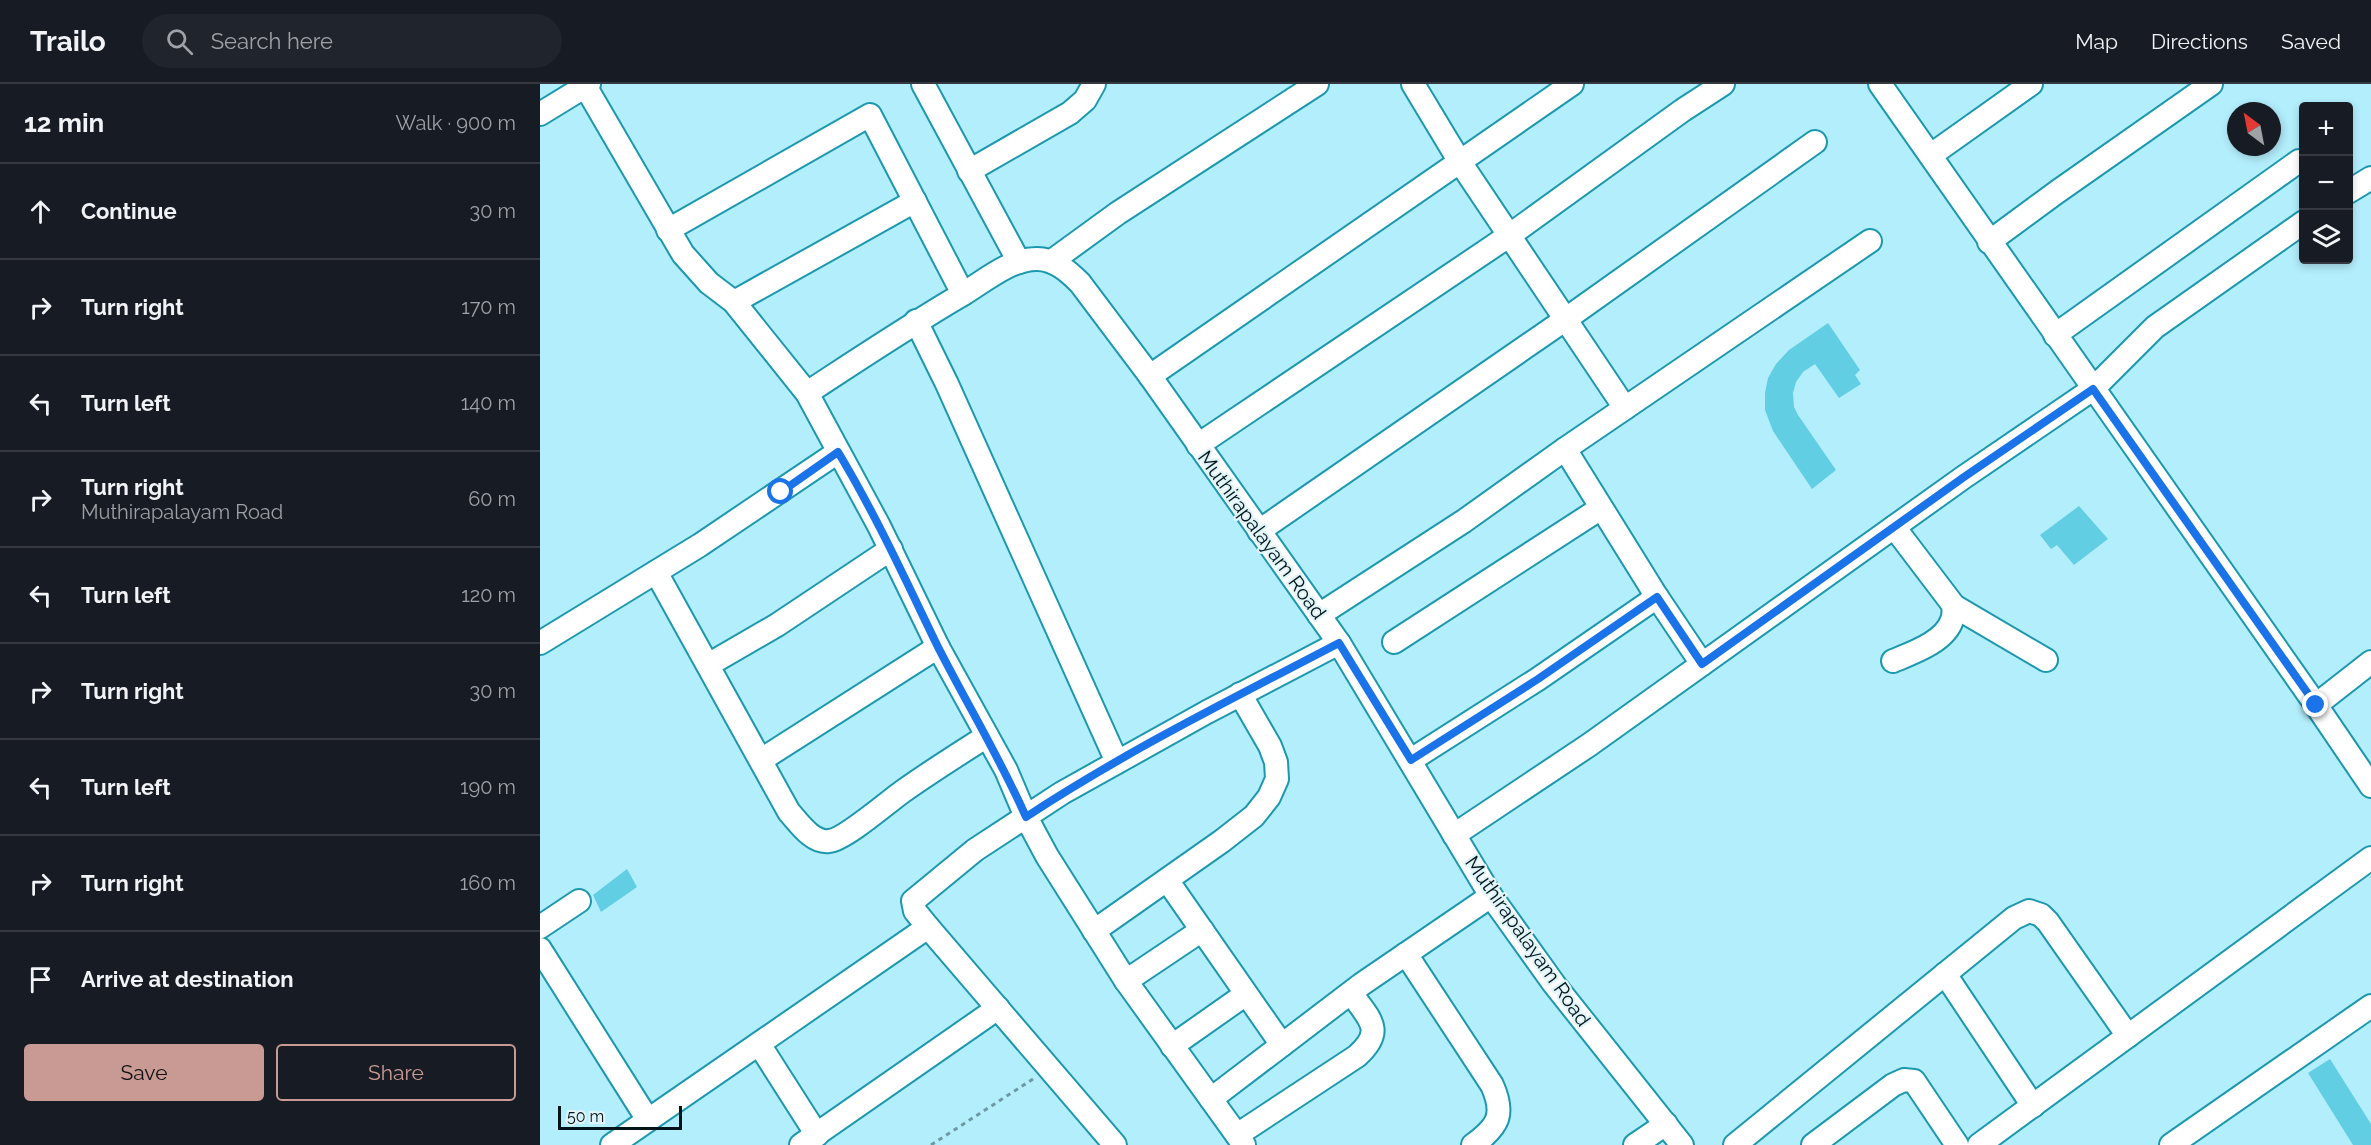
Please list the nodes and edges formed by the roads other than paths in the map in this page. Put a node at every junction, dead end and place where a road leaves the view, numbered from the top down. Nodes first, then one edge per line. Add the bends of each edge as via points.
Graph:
1 (923, 84) edge
2 (1094, 84) edge
3 (1317, 84) edge
4 (1413, 84) edge
5 (1572, 84) edge
6 (1723, 84) edge
7 (1880, 84) edge
8 (2031, 84) edge
9 (2211, 84) edge
10 (586, 85) edge
11 (540, 114) edge
12 (1815, 142) dead end
13 (1931, 155) junction
14 (2299, 161) dead end
15 (1460, 162) junction
16 (969, 171) junction
17 (2371, 178) edge
18 (2353, 189) edge
19 (915, 201) junction
20 (2299, 226) edge
21 (668, 230) junction
22 (1510, 235) junction
23 (1870, 241) dead end
24 (1989, 242) junction
25 (1052, 261) junction
26 (1019, 262) junction
27 (963, 294) junction
28 (734, 302) junction
29 (1566, 319) junction
30 (916, 321) junction
31 (2055, 335) junction
32 (1150, 376) junction
33 (2093, 389) junction
34 (807, 393) junction
35 (1625, 408) junction
36 (1198, 445) junction
37 (1565, 449) junction
38 (838, 452) junction
39 (1601, 508) junction
40 (1894, 527) junction
41 (1259, 531) junction
42 (891, 549) junction
43 (656, 572) junction
44 (1657, 597) junction
45 (1954, 606) junction
46 (1319, 615) junction
47 (1395, 642) dead end
48 (540, 643) edge
49 (1339, 643) junction
50 (938, 646) junction
51 (2046, 660) dead end
52 (1893, 661) dead end
53 (2371, 662) edge
54 (1702, 664) junction
55 (708, 665) junction
56 (1240, 694) junction
57 (2316, 705) junction
58 (987, 735) junction
59 (761, 760) junction
60 (1411, 760) junction
61 (1117, 762) junction
62 (2371, 786) edge
63 (1026, 817) junction
64 (1454, 835) junction
65 (2371, 858) edge
66 (1167, 880) junction
67 (1491, 896) junction
68 (579, 901) dead end
69 (540, 927) edge
70 (928, 927) junction
71 (1202, 930) junction
72 (1094, 931) junction
73 (540, 949) edge
74 (1406, 954) junction
75 (1945, 974) junction
76 (1126, 981) junction
77 (1351, 993) junction
78 (1246, 994) junction
79 (2371, 1006) edge
80 (998, 1008) junction
81 (2128, 1036) junction
82 (759, 1044) junction
83 (1282, 1045) junction
84 (1172, 1046) junction
85 (1211, 1099) junction
86 (2033, 1106) junction
87 (648, 1120) junction
88 (1666, 1124) junction
89 (809, 1140) edge
90 (1240, 1140) edge
91 (1827, 1141) edge
92 (612, 1145) edge
93 (1115, 1145) edge
94 (1473, 1145) edge
95 (1635, 1145) edge
96 (1682, 1145) edge
97 (1735, 1145) edge
98 (1958, 1145) edge
99 (1979, 1145) edge
100 (2171, 1145) edge

1 - 16 street
2 - 16 street via 1085,100 1070,112
3 - 25 street via 1118,213
4 - 15 street
5 - 15 street
6 - 22 street
7 - 13 street
8 - 13 street
9 - 24 street
10 - 11 street
10 - 21 street
12 - 29 street
13 - 24 street
14 - 31 street
15 - 22 street
15 - 32 street
16 - 26 street
17 - 18 street
19 - 21 street via 870,115
19 - 27 street
19 - 28 street
20 - 33 street via 2155,327
21 - 28 street via 682,254
22 - 29 street
22 - 36 street
23 - 35 street
24 - 31 street
25 - 26 street
25 - 32 street, Muthirapalayam Road via 1080,283
26 - 27 street
27 - 30 street
28 - 34 street
29 - 35 street
29 - 41 street
30 - 34 street
30 - 61 street
31 - 33 street
32 - 36 street, Muthirapalayam Road
33 - 40 street
33 - 57 street
34 - 38 street
35 - 37 street
36 - 41 street, Muthirapalayam Road
37 - 39 street
37 - 46 street via 1464,521
38 - 42 street
38 - 43 street
39 - 44 street
39 - 47 street
40 - 45 street
40 - 54 street
41 - 46 street, Muthirapalayam Road
42 - 50 street
42 - 55 street via 777,625
43 - 48 street
43 - 55 street
44 - 54 street
44 - 60 street
45 - 51 street
45 - 52 street via 1952,621 1944,633
46 - 49 street, Muthirapalayam Road
49 - 56 street
49 - 60 street, Muthirapalayam Road
50 - 58 street
50 - 59 street
53 - 57 street
54 - 64 street
55 - 59 street
56 - 61 street
56 - 66 street via 1270,746 1277,779 1254,816
57 - 62 street
58 - 59 street via 842,836 828,841 803,829 789,812
58 - 63 street
60 - 64 street, Muthirapalayam Road
61 - 63 street
63 - 70 street via 916,896 913,907
63 - 72 street
64 - 67 street, Muthirapalayam Road
65 - 81 street
66 - 71 street
66 - 72 street
67 - 74 street
67 - 88 street, Muthirapalayam Road via 1554,984
68 - 69 street
70 - 80 street
70 - 82 street
71 - 76 street
71 - 78 street
72 - 76 street
73 - 87 street
74 - 77 street
74 - 94 street via 1498,1098 1498,1119
75 - 81 street via 2014,918 2029,911 2035,913 2048,922
75 - 86 street
75 - 97 street
76 - 84 street
77 - 83 street
77 - 90 street via 1373,1030 1367,1048
78 - 83 street
78 - 84 street
79 - 100 street
80 - 89 street
80 - 93 street
81 - 86 street
82 - 87 street
82 - 89 street
83 - 85 street
84 - 85 street
85 - 90 street
86 - 99 street
87 - 92 street
88 - 95 street
88 - 96 street, Muthirapalayam Road
91 - 98 street via 1904,1080 1914,1081

